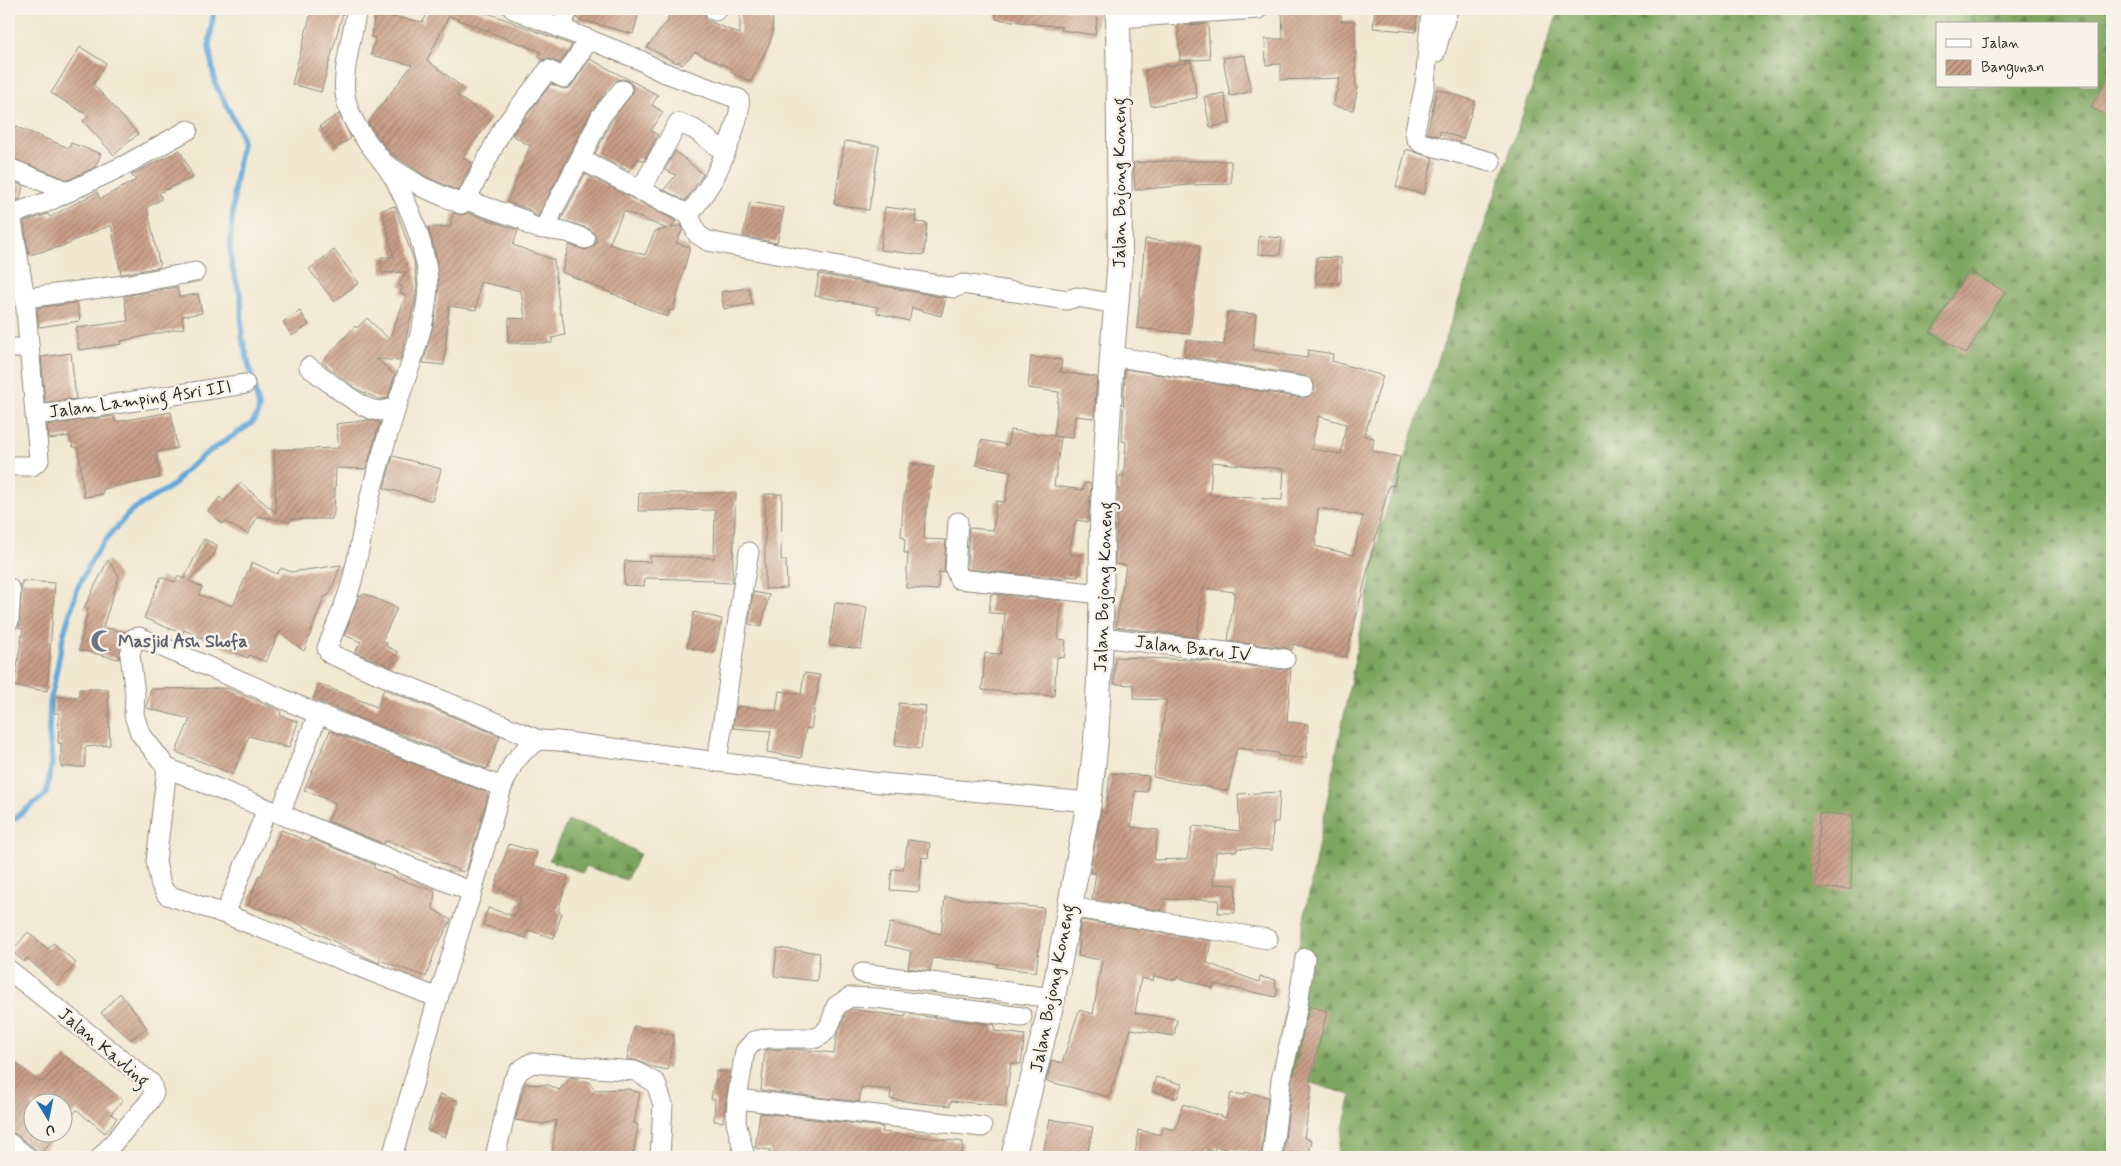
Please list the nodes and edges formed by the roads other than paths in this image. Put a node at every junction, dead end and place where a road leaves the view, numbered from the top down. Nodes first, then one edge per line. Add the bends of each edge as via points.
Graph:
1 (357, 9) edge
2 (513, 9) edge
3 (569, 9) edge
4 (1258, 9) edge
5 (1431, 9) edge
6 (1448, 9) edge
7 (1119, 13) edge
8 (560, 28) junction
9 (589, 39) junction
10 (1425, 85) junction
11 (622, 90) dead end
12 (188, 130) dead end
13 (725, 152) junction
14 (580, 159) junction
15 (382, 162) junction
16 (1491, 162) dead end
17 (9, 168) edge
18 (640, 191) junction
19 (69, 192) junction
20 (466, 200) junction
21 (10, 215) edge
22 (689, 215) junction
23 (546, 228) junction
24 (585, 240) dead end
25 (195, 272) dead end
26 (25, 298) junction
27 (1116, 304) junction
28 (9, 348) edge
29 (29, 348) junction
30 (1112, 356) junction
31 (309, 367) dead end
32 (245, 384) dead end
33 (1304, 387) dead end
34 (397, 406) junction
35 (36, 414) junction
36 (9, 466) edge
37 (958, 522) dead end
38 (749, 552) dead end
39 (9, 588) edge
40 (1102, 594) junction
41 (9, 621) edge
42 (1102, 637) junction
43 (1285, 659) dead end
44 (318, 714) junction
45 (539, 740) junction
46 (717, 762) junction
47 (167, 768) junction
48 (502, 787) junction
49 (1089, 802) junction
50 (273, 811) junction
51 (472, 892) junction
52 (1069, 907) junction
53 (225, 914) junction
54 (1268, 939) dead end
55 (1305, 958) dead end
56 (9, 970) edge
57 (862, 973) dead end
58 (438, 998) junction
59 (1053, 998) junction
60 (1022, 1017) dead end
61 (737, 1099) junction
62 (982, 1127) dead end
63 (9, 1143) edge
64 (27, 1157) edge
65 (102, 1157) edge
66 (392, 1157) edge
67 (495, 1157) edge
68 (660, 1157) edge
69 (745, 1157) edge
70 (1013, 1157) edge
71 (1272, 1157) edge

1 - 15 street via 345,93 358,130
2 - 8 street
3 - 8 street
4 - 7 street
5 - 10 street
6 - 10 street
7 - 27 street, Jalan Bojong Koneng via 1121,214
8 - 9 street
9 - 13 street via 739,99 740,110
9 - 20 street via 564,78 548,70 519,106
10 - 16 street via 1416,138
11 - 14 street via 601,116
12 - 19 street
13 - 18 street via 694,129 678,123
13 - 22 street
14 - 18 street
14 - 23 street
15 - 20 street via 422,187 461,204
15 - 34 street via 393,178 417,231 427,272 426,305
17 - 19 street
18 - 22 street
19 - 21 street
20 - 23 street via 524,220 537,228
21 - 26 street
22 - 27 street via 696,234 708,241 954,288 963,284
23 - 24 street
25 - 26 street
26 - 29 street
27 - 30 street, Jalan Bojong Koneng
28 - 29 street
29 - 35 street
30 - 33 street
30 - 40 street, Jalan Bojong Koneng via 1102,522
31 - 34 street via 373,410 385,411
32 - 35 street, Jalan Lamping Asri III
34 - 45 street via 371,493 350,588 327,648 330,654
35 - 36 street via 39,460 32,466
37 - 40 street via 955,569 959,579
38 - 46 street
39 - 41 street
40 - 42 street, Jalan Bojong Koneng
42 - 43 street, Jalan Baru IV
42 - 49 street, Jalan Bojong Koneng
44 - 47 street via 139,637 134,638 130,655 134,715 140,733
44 - 48 street
44 - 50 street
45 - 46 street
45 - 48 street via 514,762
46 - 49 street via 871,782
47 - 50 street
47 - 53 street via 156,862 161,884 167,895
48 - 51 street
49 - 52 street, Jalan Bojong Koneng
50 - 51 street
50 - 53 street
51 - 58 street
52 - 54 street
52 - 59 street, Jalan Bojong Koneng
53 - 58 street
55 - 71 street via 1281,1080
56 - 65 street, Jalan Kavling via 151,1083 154,1093 149,1102
57 - 59 street
58 - 66 street
59 - 70 street, Jalan Bojong Koneng
60 - 61 street via 850,997 836,1006 829,1028 823,1035 754,1041 745,1051
61 - 62 street
61 - 69 street via 736,1122
63 - 64 street
67 - 68 street via 513,1081 519,1071 531,1062 635,1071 656,1083 663,1105

